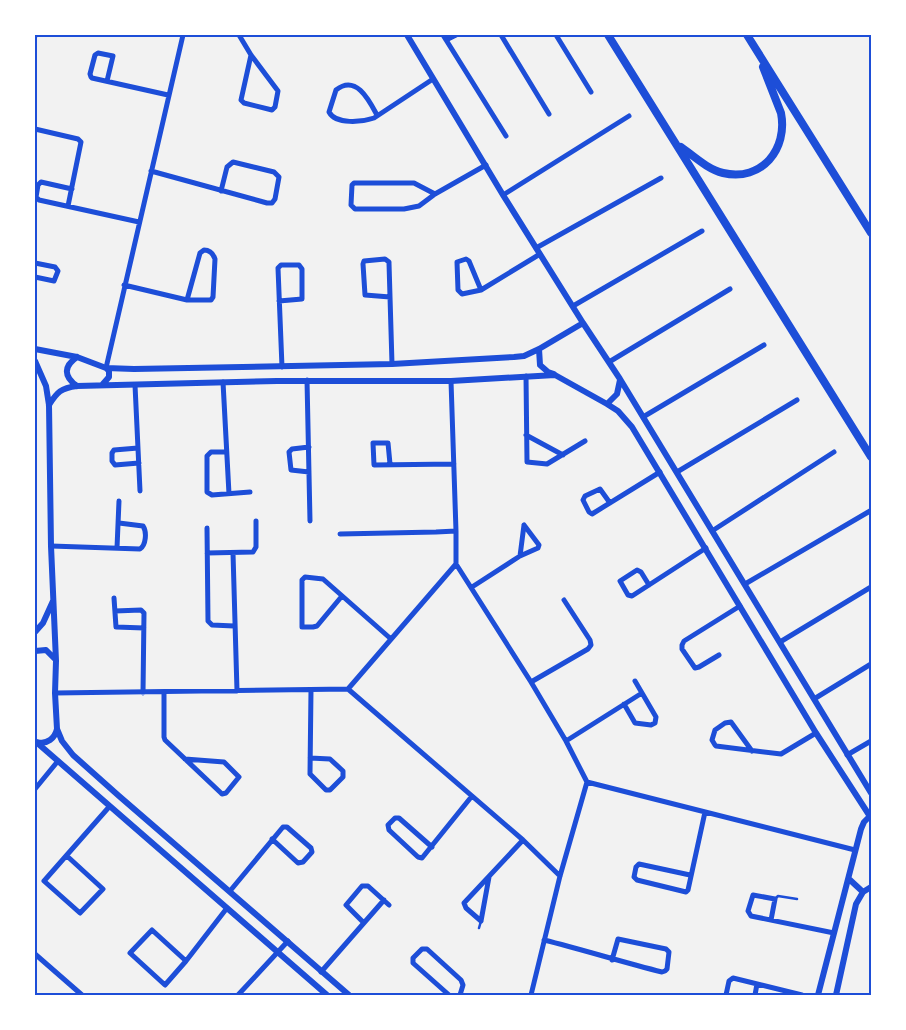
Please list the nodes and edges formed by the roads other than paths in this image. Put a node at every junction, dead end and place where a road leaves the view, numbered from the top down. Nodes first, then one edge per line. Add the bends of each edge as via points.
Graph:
1 (183, 35) edge
2 (239, 35) edge
3 (407, 35) edge
4 (456, 35) edge
5 (501, 35) edge
6 (556, 35) edge
7 (608, 35) edge
8 (747, 35) edge
9 (445, 38) edge
10 (756, 49) junction
11 (251, 55) junction
12 (433, 79) junction
13 (107, 81) junction
14 (592, 92) dead end
15 (168, 95) junction
16 (549, 114) dead end
17 (378, 115) junction
18 (629, 116) dead end
19 (35, 129) edge
20 (506, 136) dead end
21 (677, 144) junction
22 (486, 165) junction
23 (151, 171) junction
24 (661, 178) dead end
25 (72, 188) junction
26 (221, 191) junction
27 (435, 194) junction
28 (504, 195) junction
29 (36, 198) edge
30 (68, 206) junction
31 (139, 222) junction
32 (702, 231) dead end
33 (871, 233) edge
34 (538, 251) junction
35 (35, 263) edge
36 (35, 277) edge
37 (124, 284) junction
38 (730, 289) dead end
39 (482, 290) junction
40 (390, 297) junction
41 (187, 300) junction
42 (279, 301) junction
43 (573, 306) junction
44 (583, 324) junction
45 (764, 345) dead end
46 (35, 348) edge
47 (539, 348) junction
48 (78, 357) junction
49 (35, 361) edge
50 (609, 362) junction
51 (392, 364) junction
52 (282, 367) junction
53 (106, 368) junction
54 (555, 375) junction
55 (526, 376) junction
56 (620, 379) junction
57 (306, 380) junction
58 (451, 381) junction
59 (223, 382) junction
60 (102, 385) junction
61 (135, 385) junction
62 (77, 386) junction
63 (797, 400) dead end
64 (607, 404) junction
65 (49, 405) junction
66 (643, 417) junction
67 (526, 435) junction
68 (585, 441) dead end
69 (309, 447) junction
70 (138, 448) junction
71 (226, 452) junction
72 (834, 452) dead end
73 (563, 454) junction
74 (871, 457) edge
75 (139, 464) junction
76 (390, 464) junction
77 (454, 464) junction
78 (309, 472) junction
79 (660, 472) junction
80 (677, 472) junction
81 (140, 491) dead end
82 (250, 492) dead end
83 (228, 494) junction
84 (119, 502) dead end
85 (610, 504) junction
86 (870, 511) edge
87 (256, 521) dead end
88 (310, 521) dead end
89 (119, 523) junction
90 (207, 528) dead end
91 (712, 530) junction
92 (456, 531) junction
93 (340, 534) dead end
94 (51, 546) junction
95 (117, 548) junction
96 (706, 548) junction
97 (233, 553) junction
98 (207, 554) junction
99 (520, 556) junction
100 (456, 564) junction
101 (745, 584) junction
102 (649, 585) junction
103 (472, 587) junction
104 (871, 587) edge
105 (342, 596) junction
106 (114, 598) dead end
107 (54, 599) junction
108 (564, 600) dead end
109 (740, 606) junction
110 (115, 611) junction
111 (234, 626) junction
112 (144, 628) junction
113 (35, 632) edge
114 (391, 639) junction
115 (780, 642) junction
116 (35, 651) edge
117 (719, 655) dead end
118 (56, 660) junction
119 (871, 664) edge
120 (635, 681) dead end
121 (531, 682) junction
122 (348, 689) junction
123 (311, 690) junction
124 (237, 691) junction
125 (55, 693) junction
126 (143, 693) junction
127 (164, 693) junction
128 (642, 693) junction
129 (814, 699) junction
130 (624, 704) junction
131 (57, 729) junction
132 (816, 733) junction
133 (36, 741) edge
134 (566, 741) junction
135 (871, 741) edge
136 (752, 751) junction
137 (847, 755) junction
138 (310, 758) junction
139 (185, 759) junction
140 (58, 761) junction
141 (587, 782) junction
142 (35, 789) edge
143 (871, 793) edge
144 (472, 796) junction
145 (109, 807) junction
146 (705, 812) junction
147 (871, 816) edge
148 (272, 840) junction
149 (522, 840) junction
150 (432, 847) junction
151 (855, 850) junction
152 (67, 856) junction
153 (690, 875) junction
154 (560, 876) junction
155 (489, 877) junction
156 (849, 879) junction
157 (871, 887) edge
158 (230, 891) junction
159 (863, 892) junction
160 (775, 899) junction
161 (384, 900) junction
162 (797, 900) dead end
163 (389, 905) dead end
164 (227, 908) junction
165 (771, 920) junction
166 (481, 921) junction
167 (364, 922) junction
168 (479, 928) dead end
169 (834, 933) junction
170 (544, 940) junction
171 (288, 941) junction
172 (278, 952) junction
173 (35, 954) edge
174 (612, 960) junction
175 (186, 961) junction
176 (321, 972) junction
177 (758, 984) junction
178 (82, 995) edge
179 (238, 995) edge
180 (327, 995) edge
181 (349, 995) edge
182 (448, 995) edge
183 (460, 995) edge
184 (531, 995) edge
185 (726, 995) edge
186 (755, 995) edge
187 (802, 995) edge
188 (818, 995) edge
189 (836, 995) edge

1 - 15 street
2 - 11 street
3 - 12 street
4 - 9 street
5 - 16 street
6 - 14 street
7 - 21 highway
8 - 10 highway
9 - 20 street
10 - 21 highway via 782,113 782,137 776,152 758,169 742,174 724,173
10 - 33 highway
11 - 11 street via 278,91 272,110 241,100
12 - 17 street
12 - 22 street
13 - 13 street via 90,76 98,53 112,56
13 - 15 street
15 - 23 street
17 - 17 street via 369,120 339,120 329,112 336,90 345,85 356,86 363,91
18 - 28 street
19 - 25 street via 81,142
21 - 74 highway
22 - 27 street
22 - 28 street
23 - 26 street
23 - 31 street
24 - 34 street
25 - 29 street via 41,182
25 - 30 street
26 - 26 street via 272,203 279,177 274,172 233,162 227,167
27 - 27 street via 419,206 404,209 355,209 351,206 354,183 414,183
28 - 34 street
29 - 30 street
30 - 31 street
31 - 37 street
32 - 43 street
34 - 39 street via 529,261
34 - 43 street
35 - 36 street via 55,267 58,271 54,281
37 - 41 street
37 - 53 street
38 - 50 street
39 - 39 street via 460,293 456,263 469,261
40 - 40 street via 365,296 364,261 388,260
40 - 51 street
41 - 41 street via 210,301 213,298 215,259 209,250 200,252
42 - 42 street via 302,299 302,269 299,265 278,267
42 - 52 street
43 - 44 street
44 - 47 street
44 - 50 street
45 - 66 street
46 - 48 street
47 - 51 street via 524,356
47 - 54 street via 540,365
48 - 53 street
48 - 62 street via 70,362 66,372 69,380
49 - 65 street via 46,386
50 - 56 street
51 - 52 street
52 - 53 street
53 - 60 street via 109,377
54 - 55 street
54 - 64 street
55 - 58 street
55 - 67 street
56 - 64 street via 617,394
56 - 66 street
57 - 58 street
57 - 59 street
57 - 69 street
58 - 77 street
59 - 61 street
59 - 71 street
60 - 61 street
60 - 62 street
61 - 70 street
62 - 65 street via 64,387
63 - 80 street
64 - 79 street via 626,419
65 - 94 street
66 - 80 street
67 - 73 street
67 - 73 street via 526,459 529,463 547,464
68 - 73 street
69 - 78 street
69 - 78 street via 292,448 289,452 290,470
70 - 75 street
70 - 75 street via 114,450 112,461 115,465
71 - 83 street
71 - 83 street via 208,454 206,458 207,490 212,495
72 - 91 street
75 - 81 street
76 - 76 street via 373,464 373,442 388,443
76 - 77 street
77 - 92 street
78 - 88 street
79 - 85 street
79 - 96 street
80 - 91 street
82 - 83 street
84 - 89 street
85 - 85 street via 590,514 583,500 600,489
86 - 101 street
87 - 97 street via 255,551
89 - 95 street
89 - 95 street via 143,526 144,543 140,549
90 - 98 street
91 - 101 street
92 - 93 street
92 - 100 street
94 - 95 street
94 - 107 street
96 - 102 street
96 - 109 street
97 - 98 street
97 - 111 street
98 - 111 street via 208,622
99 - 99 street via 524,526 525,525 539,546
99 - 103 street
100 - 103 street
100 - 114 street
101 - 115 street
102 - 102 street via 629,596 620,582 639,570
103 - 121 street
104 - 115 street
105 - 105 street via 315,627 302,627 302,578 323,579
105 - 114 street
106 - 110 street
107 - 113 street
107 - 118 street
108 - 121 street via 591,644 588,649
109 - 117 street via 682,645 695,668
109 - 132 street
110 - 112 street via 116,627
110 - 112 street via 143,610
111 - 124 street
112 - 126 street
114 - 122 street
115 - 129 street
116 - 118 street via 46,650
118 - 125 street
119 - 129 street
120 - 128 street
121 - 134 street
122 - 123 street
122 - 144 street
123 - 124 street
123 - 138 street
124 - 127 street
125 - 126 street
125 - 131 street
126 - 127 street
127 - 139 street via 164,738
128 - 130 street
128 - 130 street via 656,717 654,724 635,723
129 - 137 street
130 - 134 street
131 - 133 street via 50,740 42,744
131 - 158 street via 73,755
132 - 136 street via 781,754
132 - 147 street
133 - 140 street
134 - 141 street
135 - 137 street
136 - 136 street via 714,745 715,730 731,722
137 - 143 street
138 - 138 street via 311,776 326,790 343,777 344,772 330,759
139 - 139 street via 222,794 239,777 224,762
140 - 142 street
140 - 145 street
141 - 146 street
141 - 154 street
144 - 149 street
144 - 150 street
145 - 152 street
145 - 164 street
146 - 151 street
146 - 153 street
147 - 151 street via 864,822
148 - 148 street via 300,864 311,854 312,850 286,826
148 - 158 street
149 - 154 street
149 - 155 street
150 - 150 street via 420,858 389,830 389,824 399,818
151 - 156 street
152 - 152 street via 44,881 80,913 103,889
153 - 153 street via 685,892 634,877 639,864
154 - 170 street
155 - 166 street
155 - 166 street via 464,904
156 - 159 street
156 - 169 street
157 - 159 street
158 - 171 street
159 - 189 street via 856,904
160 - 162 lane via 778,896
160 - 165 street
160 - 165 street via 751,896 748,911 751,916
161 - 163 street
161 - 167 street
161 - 167 street via 368,886 360,887 346,905
164 - 172 street
164 - 175 street
165 - 169 street
166 - 168 lane
167 - 176 street
169 - 188 street
170 - 174 street
170 - 184 street
171 - 172 street
171 - 176 street
172 - 179 street
172 - 180 street
173 - 178 street
174 - 174 street via 663,972 667,969 670,954 666,949 618,939
175 - 175 street via 165,985 130,953 152,930
176 - 181 street
177 - 185 street via 733,978 729,981
177 - 186 street
177 - 187 street
182 - 183 street via 413,963 413,958 422,949 427,949 462,980

